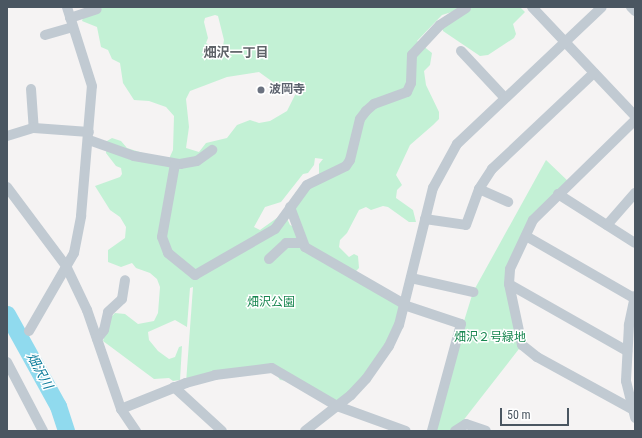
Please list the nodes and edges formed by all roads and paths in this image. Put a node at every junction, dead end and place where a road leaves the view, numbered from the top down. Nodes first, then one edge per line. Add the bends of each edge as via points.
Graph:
1 (67, 7) edge
2 (532, 7) edge
3 (602, 7) edge
4 (631, 7) edge
5 (466, 8) edge
6 (97, 10) dead end
7 (635, 11) edge
8 (72, 23) junction
9 (45, 35) dead end
10 (566, 41) junction
11 (461, 52) dead end
12 (594, 73) junction
13 (31, 90) dead end
14 (505, 98) junction
15 (635, 116) edge
16 (635, 120) edge
17 (34, 128) junction
18 (7, 136) edge
19 (89, 136) junction
20 (212, 150) dead end
21 (175, 164) junction
22 (7, 187) edge
23 (479, 189) junction
24 (635, 193) edge
25 (558, 194) junction
26 (508, 202) dead end
27 (290, 207) junction
28 (425, 219) junction
29 (607, 225) junction
30 (526, 236) junction
31 (302, 243) junction
32 (635, 243) edge
33 (269, 259) dead end
34 (66, 266) junction
35 (411, 278) junction
36 (126, 280) dead end
37 (510, 284) junction
38 (473, 292) dead end
39 (634, 297) edge
40 (404, 305) junction
41 (29, 331) dead end
42 (97, 339) junction
43 (629, 352) edge
44 (7, 362) edge
45 (174, 387) junction
46 (337, 406) junction
47 (121, 409) junction
48 (634, 414) edge
49 (476, 429) edge
50 (43, 431) edge
51 (136, 431) edge
52 (222, 431) edge
53 (305, 431) edge
54 (406, 431) edge
55 (432, 431) edge
56 (455, 431) edge
57 (486, 431) edge

1 - 8 street
2 - 10 street
3 - 10 street
4 - 7 street
5 - 27 street via 440,25 412,55 411,83 407,92 374,104 366,111 360,119 350,160 346,166 307,184
6 - 8 street
8 - 9 street
8 - 19 street via 92,86
10 - 12 street
10 - 14 street
11 - 14 street
12 - 15 street
12 - 23 street via 492,169
13 - 17 street
14 - 28 street via 457,144 433,188
16 - 25 street
17 - 18 street
17 - 19 street
19 - 21 street via 134,156
19 - 34 street via 81,216 74,253
20 - 21 street via 197,161
21 - 27 street via 162,237 168,253 195,275 275,229
22 - 34 street
23 - 26 street
23 - 28 street via 466,225
24 - 29 street
25 - 29 street
25 - 30 street via 533,220
27 - 31 street
28 - 35 street
29 - 32 street
30 - 37 street via 510,269
30 - 39 street
31 - 33 street via 286,243
31 - 40 street
34 - 41 street
34 - 42 street via 87,310
35 - 38 street
35 - 40 street
36 - 42 street via 122,300 108,312 104,330
37 - 43 street
37 - 48 street via 522,345
39 - 43 street
40 - 46 street via 399,325 380,360 351,395
40 - 55 street via 461,324
42 - 47 street
43 - 48 street via 626,381
44 - 50 street
45 - 46 street via 215,376 272,368
45 - 47 street
45 - 52 street
46 - 53 street
46 - 54 street
47 - 51 street
49 - 56 street via 466,424
49 - 57 street

